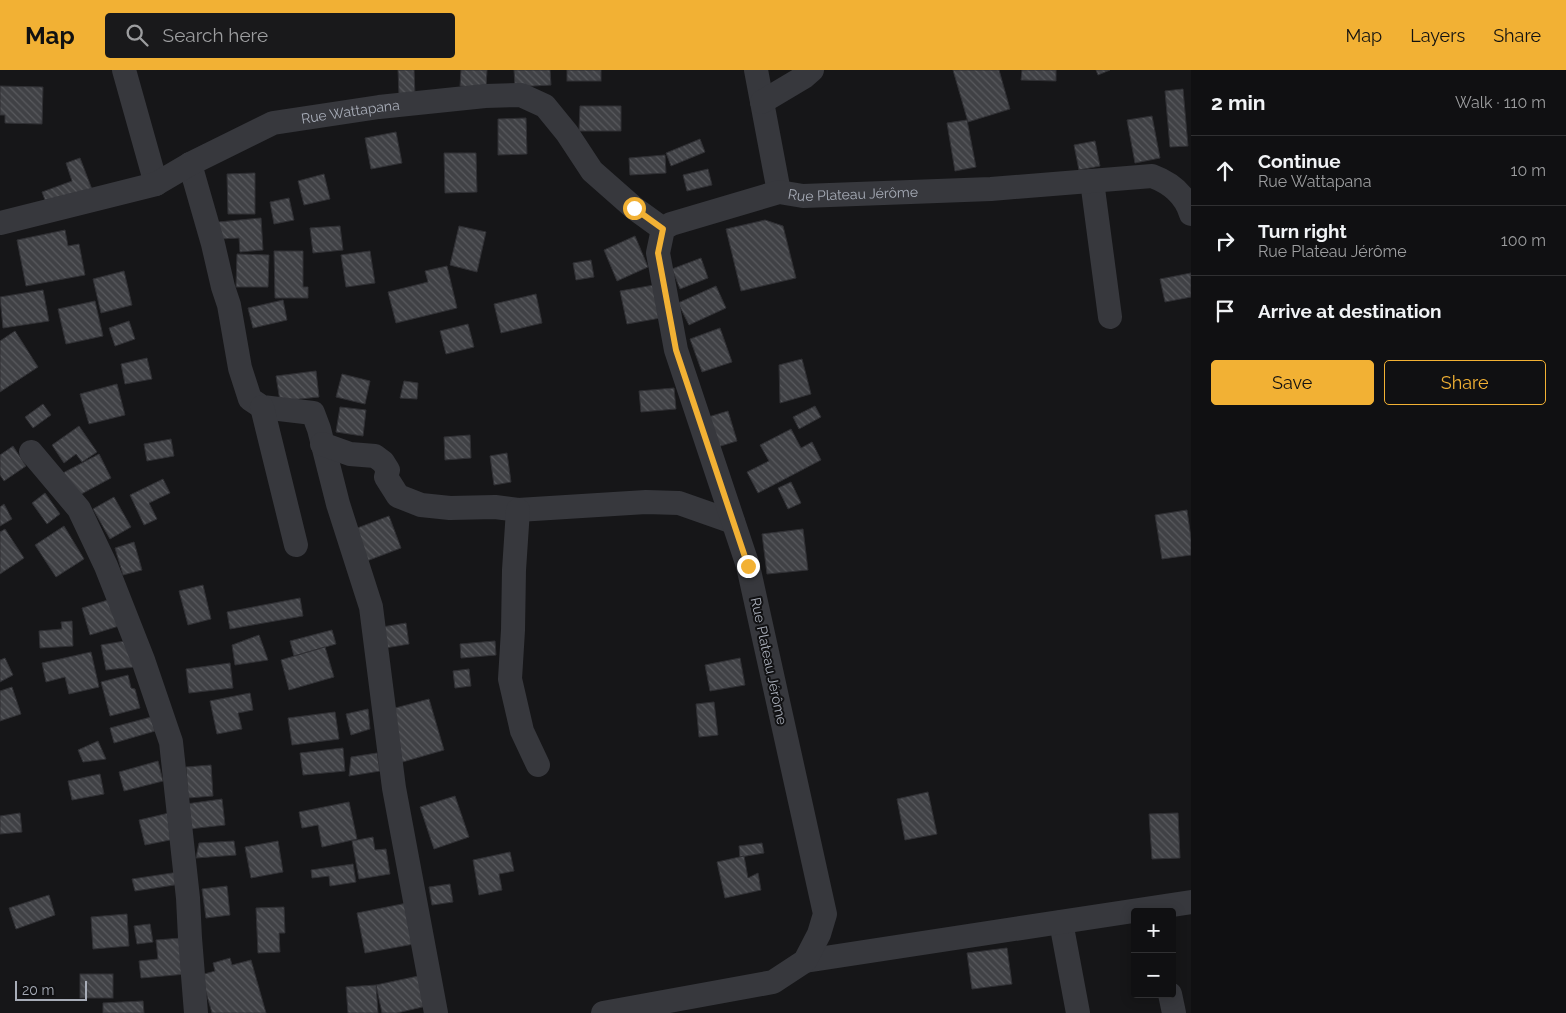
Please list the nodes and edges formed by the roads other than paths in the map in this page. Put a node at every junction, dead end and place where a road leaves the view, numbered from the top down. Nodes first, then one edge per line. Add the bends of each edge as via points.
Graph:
1 (124, 70) edge
2 (756, 70) edge
3 (812, 70) edge
4 (762, 102) junction
5 (190, 164) junction
6 (1092, 181) junction
7 (156, 184) junction
8 (779, 192) junction
9 (1191, 214) edge
10 (0, 223) edge
11 (663, 229) junction
12 (1110, 317) dead end
13 (262, 407) junction
14 (322, 444) junction
15 (31, 452) dead end
16 (518, 510) junction
17 (733, 522) junction
18 (296, 545) dead end
19 (538, 765) dead end
20 (1191, 902) edge
21 (1162, 908) edge
22 (1131, 913) edge
23 (1061, 922) junction
24 (805, 961) junction
25 (1171, 998) edge
26 (196, 1013) edge
27 (436, 1013) edge
28 (603, 1013) edge
29 (1078, 1013) edge
30 (1174, 1013) edge

1 - 7 street
2 - 4 street
3 - 4 street
4 - 8 street
5 - 7 street, Rue Wattapana
5 - 11 street, Rue Wattapana via 273,123 379,107 521,95 545,106 568,133 592,171
5 - 13 street via 229,305 240,368 250,399
6 - 8 street, Rue Plateau Jérôme via 991,189 803,196
6 - 9 street, Rue Plateau Jérôme via 1152,176 1166,181 1187,202
6 - 12 street
7 - 10 street, Rue Wattapana
8 - 11 street, Rue Plateau Jérôme
11 - 17 street, Rue Plateau Jérôme via 658,253 676,350
13 - 14 street via 313,414
13 - 18 street
14 - 16 street via 350,454 375,456 388,470 386,477 390,486 398,496 412,503
14 - 27 street via 371,607 394,788
15 - 26 street via 79,509 91,533 143,660 171,742 188,898
16 - 17 street via 646,502 679,504
16 - 19 street via 510,679 522,731
17 - 24 street, Rue Plateau Jérôme via 748,566 825,914
20 - 21 street
22 - 23 street
23 - 24 street
23 - 29 street
24 - 28 street, Rue Plateau Jérôme via 773,982
25 - 30 street

